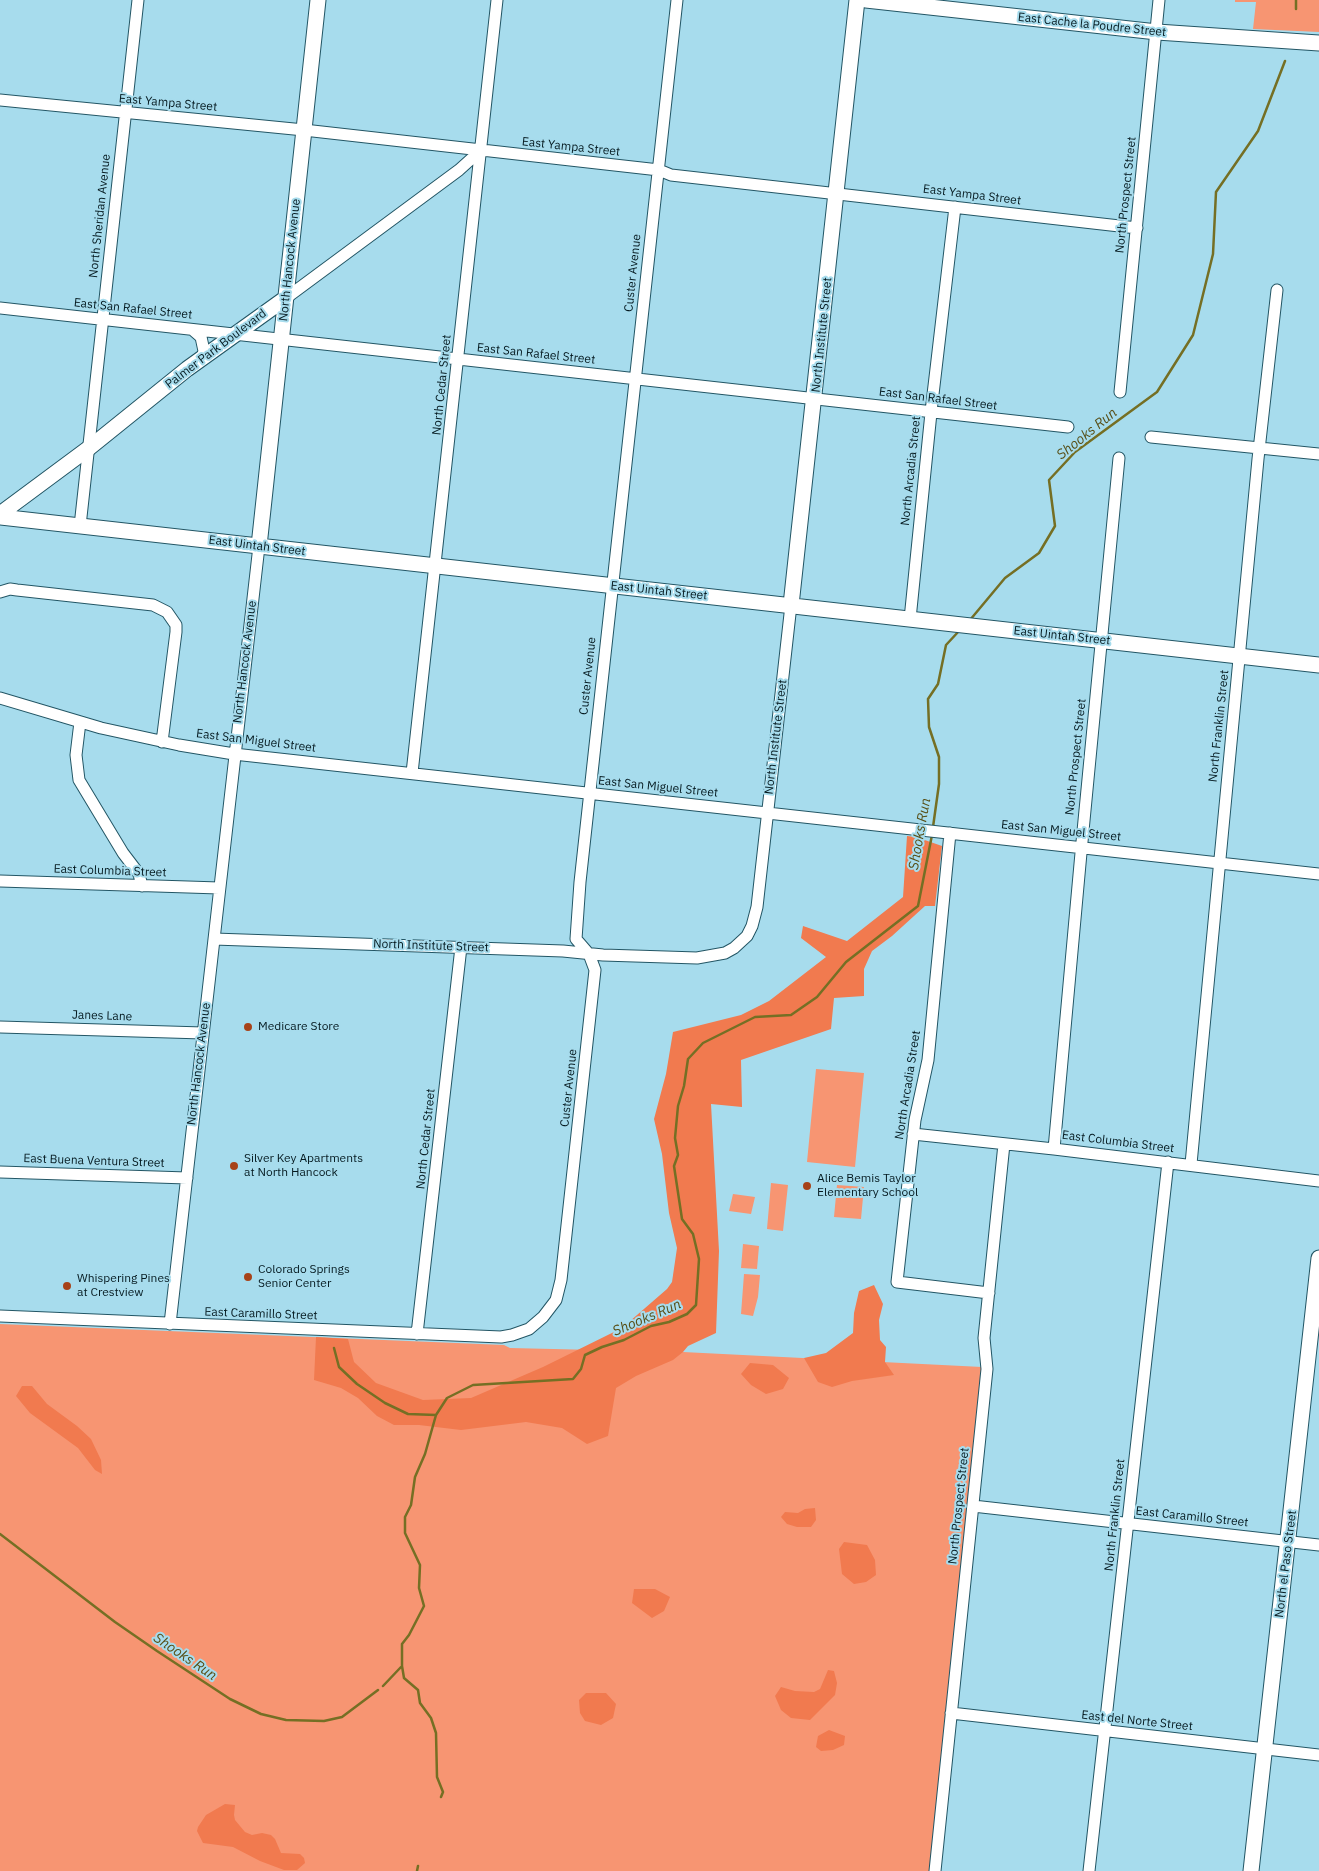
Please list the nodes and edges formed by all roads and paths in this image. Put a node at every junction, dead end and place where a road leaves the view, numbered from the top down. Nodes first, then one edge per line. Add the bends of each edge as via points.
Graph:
1 (138, 0) edge
2 (318, 0) edge
3 (498, 0) edge
4 (677, 0) edge
5 (857, 0) edge
6 (866, 0) edge
7 (1159, 0) edge
8 (1157, 32) junction
9 (1319, 43) edge
10 (0, 100) edge
11 (125, 113) junction
12 (304, 130) junction
13 (480, 151) junction
14 (659, 170) junction
15 (837, 193) junction
16 (955, 207) junction
17 (1137, 228) junction
18 (1277, 290) dead end
19 (286, 298) junction
20 (0, 308) edge
21 (102, 319) junction
22 (193, 330) junction
23 (234, 334) junction
24 (282, 339) junction
25 (202, 358) junction
26 (458, 359) junction
27 (635, 378) junction
28 (1120, 392) dead end
29 (814, 400) junction
30 (931, 412) junction
31 (1068, 427) dead end
32 (1151, 437) dead end
33 (1259, 447) junction
34 (89, 448) junction
35 (1319, 454) edge
36 (1120, 458) dead end
37 (0, 515) edge
38 (80, 526) junction
39 (259, 546) junction
40 (436, 567) junction
41 (612, 586) junction
42 (0, 592) edge
43 (791, 605) junction
44 (917, 620) junction
45 (1102, 640) junction
46 (1239, 656) junction
47 (1319, 665) edge
48 (0, 698) edge
49 (80, 722) junction
50 (162, 742) junction
51 (234, 754) junction
52 (412, 773) junction
53 (590, 793) junction
54 (768, 813) junction
55 (944, 832) junction
56 (1082, 847) junction
57 (1219, 862) junction
58 (1319, 874) edge
59 (0, 881) edge
60 (142, 886) junction
61 (219, 888) junction
62 (214, 939) junction
63 (461, 947) junction
64 (589, 954) junction
65 (0, 1027) edge
66 (203, 1033) junction
67 (913, 1134) junction
68 (1004, 1144) junction
69 (1054, 1148) junction
70 (1168, 1162) junction
71 (1191, 1164) junction
72 (0, 1172) edge
73 (186, 1178) junction
74 (1319, 1181) edge
75 (1319, 1258) edge
76 (989, 1293) junction
77 (0, 1316) edge
78 (170, 1324) junction
79 (521, 1332) joint
80 (417, 1334) junction
81 (973, 1506) junction
82 (1128, 1524) junction
83 (1288, 1542) junction
84 (1319, 1545) edge
85 (951, 1713) junction
86 (1105, 1731) junction
87 (1264, 1749) junction
88 (1319, 1755) edge
89 (935, 1871) edge
90 (1088, 1871) edge
91 (1251, 1871) edge

1 - 11 street, North Sheridan Avenue
2 - 12 main road, North Hancock Avenue
3 - 13 street, North Cedar Street
4 - 14 street, Custer Avenue
5 - 15 main road, North Institute Street
6 - 8 main road, East Cache la Poudre Street
7 - 8 street, North Prospect Street
8 - 9 main road, East Cache la Poudre Street
8 - 17 street, North Prospect Street
10 - 11 street, East Yampa Street
11 - 12 street, East Yampa Street
11 - 21 street, North Sheridan Avenue
12 - 13 street, East Yampa Street
12 - 19 main road, North Hancock Avenue
13 - 14 street, East Yampa Street
13 - 19 street, Palmer Park Boulevard
13 - 26 street, North Cedar Street
14 - 15 street, East Yampa Street via 672,175
14 - 27 street, Custer Avenue
15 - 16 street, East Yampa Street
15 - 29 main road, North Institute Street
16 - 17 street, East Yampa Street
16 - 30 street, North Arcadia Street
17 - 28 street, North Prospect Street
18 - 33 street, North Franklin Street
19 - 23 main road, Palmer Park Boulevard
19 - 24 main road, North Hancock Avenue
20 - 21 street, East San Rafael Street
21 - 22 street, East San Rafael Street
21 - 34 street, North Sheridan Avenue
22 - 23 street, East San Rafael Street
22 - 25 street via 201,337
23 - 24 street, East San Rafael Street
23 - 25 main road, Palmer Park Boulevard
24 - 26 street, East San Rafael Street
24 - 39 main road, North Hancock Avenue
25 - 34 main road, Palmer Park Boulevard
26 - 27 street, East San Rafael Street
26 - 40 street, North Cedar Street
27 - 29 street, East San Rafael Street
27 - 41 street, Custer Avenue
29 - 30 street, East San Rafael Street
29 - 43 main road, North Institute Street
30 - 31 street, East San Rafael Street
30 - 44 street, North Arcadia Street
32 - 33 street
33 - 35 street
33 - 46 street, North Franklin Street
34 - 37 main road, Palmer Park Boulevard
34 - 38 street, North Sheridan Avenue
36 - 45 street, North Prospect Street
37 - 38 main road, East Uintah Street
38 - 39 main road, East Uintah Street
39 - 40 main road, East Uintah Street
39 - 51 street, North Hancock Avenue
40 - 41 main road, East Uintah Street
40 - 52 street, North Cedar Street
41 - 43 main road, East Uintah Street
41 - 53 street, Custer Avenue
42 - 50 street via 10,589 153,605 167,612 176,625 176,632
43 - 44 main road, East Uintah Street
43 - 54 street, North Institute Street
44 - 45 main road, East Uintah Street
45 - 46 main road, East Uintah Street
45 - 56 street, North Prospect Street
46 - 47 main road, East Uintah Street
46 - 57 street, North Franklin Street
48 - 49 street, East San Miguel Street
49 - 50 street, East San Miguel Street
49 - 60 street via 76,755 79,780 139,874
50 - 51 street, East San Miguel Street
51 - 52 street, East San Miguel Street
51 - 61 street, North Hancock Avenue
52 - 53 street, East San Miguel Street
53 - 54 street, East San Miguel Street
53 - 64 street, Custer Avenue via 576,939
54 - 55 street, East San Miguel Street
54 - 64 street, North Institute Street via 755,916 747,936 734,948 715,956 697,958
55 - 56 street, East San Miguel Street
55 - 67 street, North Arcadia Street via 928,1060
56 - 57 street, East San Miguel Street
56 - 69 street, North Prospect Street
57 - 58 street, East San Miguel Street
57 - 71 street, North Franklin Street
59 - 60 street, East Columbia Street
60 - 61 street, East Columbia Street
61 - 62 street, North Hancock Avenue
62 - 63 street, North Institute Street
62 - 66 street, North Hancock Avenue
63 - 64 street, North Institute Street
63 - 80 street, North Cedar Street
64 - 79 street, Custer Avenue via 595,970 562,1280 550,1310 536,1324
65 - 66 street, Janes Lane
66 - 73 street, North Hancock Avenue
67 - 68 street, East Columbia Street
67 - 76 street, North Arcadia Street via 897,1282
68 - 69 street, East Columbia Street
68 - 76 street, North Prospect Street
69 - 70 street, East Columbia Street
70 - 71 street, East Columbia Street
70 - 82 street, North Franklin Street
71 - 74 street, East Columbia Street
72 - 73 street, East Buena Ventura Street
73 - 78 street, North Hancock Avenue
75 - 83 main road, North el Paso Street
76 - 81 street, North Prospect Street via 984,1338 986,1370
77 - 78 street, East Caramillo Street
78 - 80 street, East Caramillo Street
79 - 80 street, East Caramillo Street via 501,1337
81 - 82 street, East Caramillo Street
81 - 85 street, North Prospect Street
82 - 83 street, East Caramillo Street
82 - 86 street, North Franklin Street
83 - 84 street, East Caramillo Street
83 - 87 main road, North el Paso Street
85 - 86 street, East del Norte Street
85 - 89 street, North Prospect Street
86 - 87 street, East del Norte Street
86 - 90 street, North Franklin Street
87 - 88 street, East del Norte Street
87 - 91 main road, North el Paso Street

